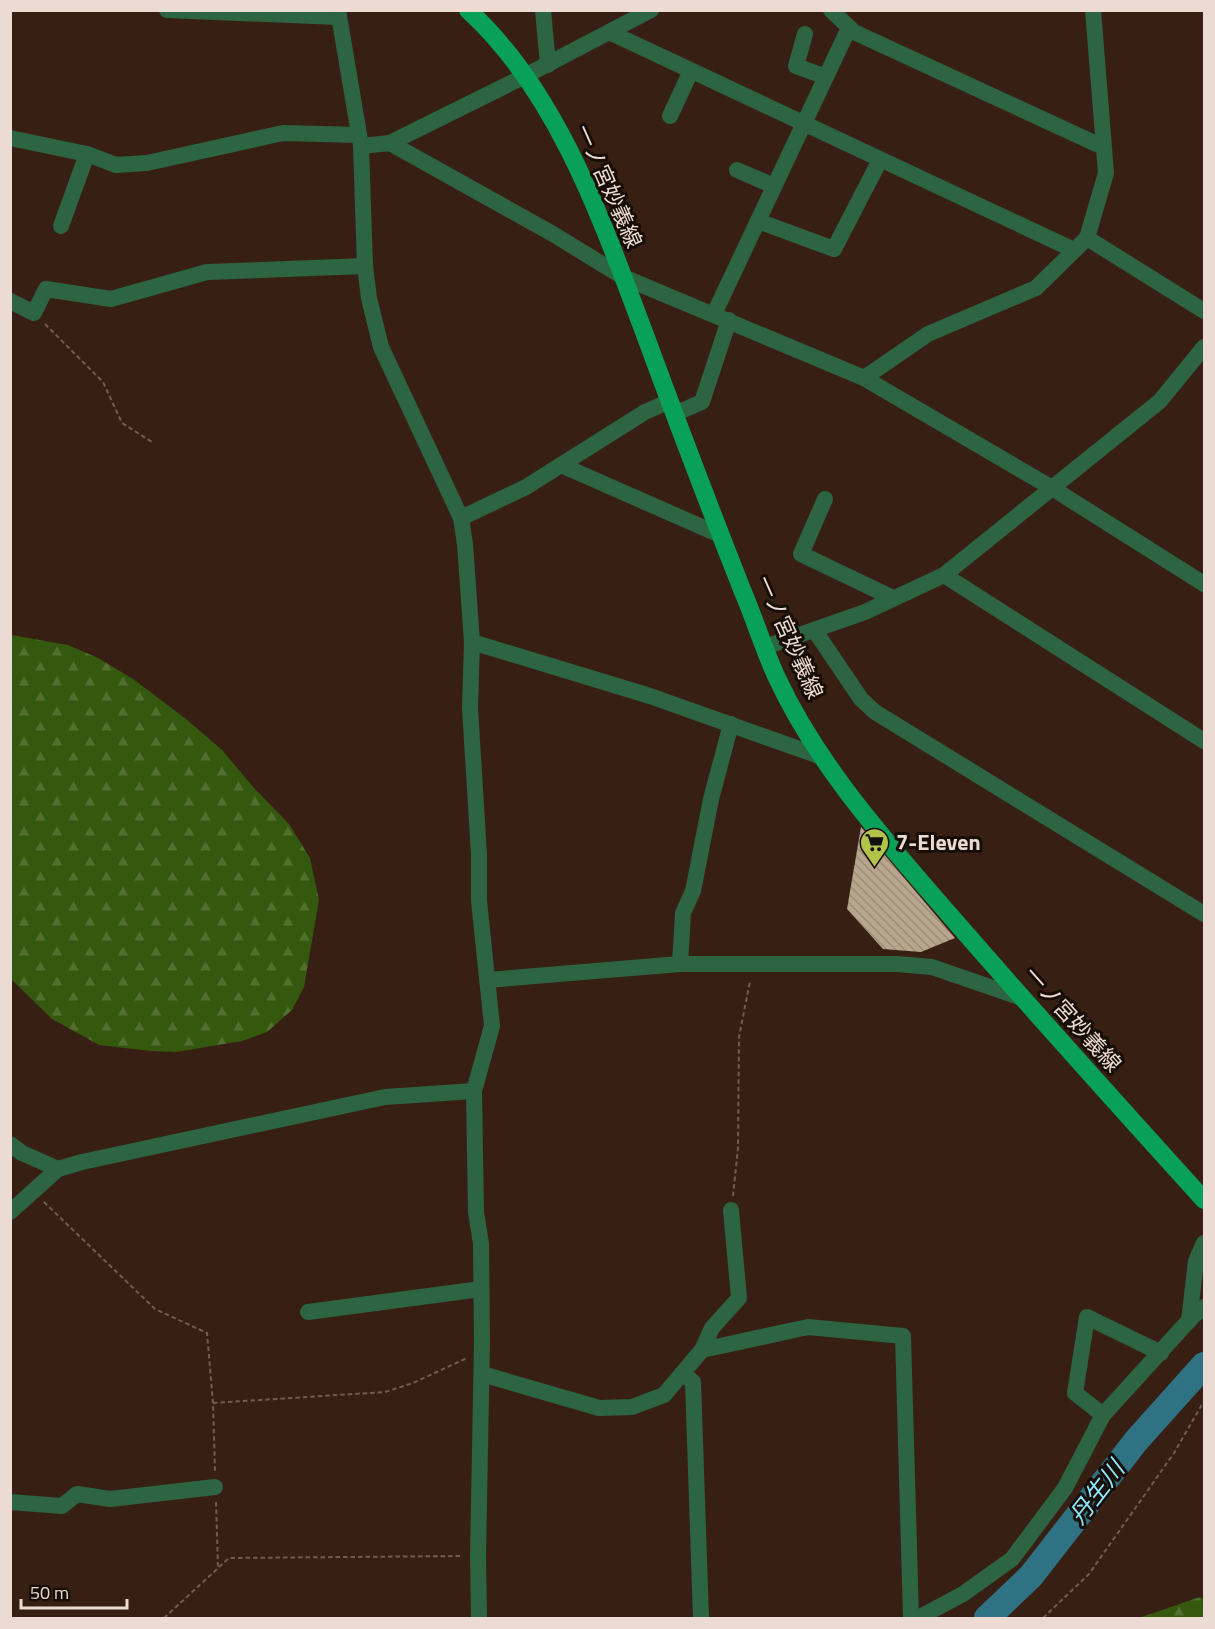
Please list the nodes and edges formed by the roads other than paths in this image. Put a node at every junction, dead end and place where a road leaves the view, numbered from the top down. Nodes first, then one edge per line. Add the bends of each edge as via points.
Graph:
1 (167, 10) edge
2 (468, 10) edge
3 (543, 10) edge
4 (651, 10) edge
5 (831, 10) edge
6 (1093, 10) edge
7 (338, 14) edge
8 (849, 28) junction
9 (609, 32) junction
10 (805, 34) dead end
11 (548, 65) junction
12 (691, 71) junction
13 (525, 76) junction
14 (826, 77) junction
15 (670, 116) dead end
16 (804, 124) junction
17 (10, 138) edge
18 (360, 141) junction
19 (390, 143) junction
20 (1103, 147) junction
21 (87, 154) junction
22 (880, 160) junction
23 (737, 170) dead end
24 (774, 186) junction
25 (758, 221) junction
26 (61, 226) dead end
27 (1087, 238) junction
28 (1074, 250) junction
29 (365, 266) junction
30 (623, 277) junction
31 (10, 301) edge
32 (1204, 311) edge
33 (722, 317) junction
34 (1204, 346) edge
35 (864, 378) junction
36 (672, 408) junction
37 (561, 465) junction
38 (1052, 488) junction
39 (825, 499) dead end
40 (461, 518) junction
41 (720, 534) junction
42 (944, 575) junction
43 (1204, 584) edge
44 (893, 598) junction
45 (815, 631) junction
46 (472, 642) junction
47 (765, 647) junction
48 (731, 724) junction
49 (1204, 741) edge
50 (822, 757) junction
51 (1204, 914) edge
52 (680, 964) junction
53 (488, 980) junction
54 (1022, 998) junction
55 (474, 1091) junction
56 (10, 1144) edge
57 (58, 1169) junction
58 (1204, 1200) edge
59 (731, 1210) road end
60 (10, 1212) edge
61 (1204, 1244) edge
62 (482, 1289) junction
63 (1204, 1307) edge
64 (308, 1312) dead end
65 (1189, 1321) junction
66 (702, 1350) junction
67 (1161, 1353) junction
68 (683, 1373) junction
69 (482, 1374) junction
70 (1103, 1415) junction
71 (215, 1486) road end
72 (10, 1502) edge
73 (479, 1618) edge
74 (701, 1618) edge
75 (911, 1618) edge
76 (918, 1618) edge

1 - 7 street
2 - 13 main road, 一ノ宮妙義線
3 - 11 street
4 - 9 street
5 - 8 street
6 - 20 street
7 - 18 street
8 - 14 street
8 - 20 street
9 - 11 street
9 - 12 street
10 - 14 street via 796,66
11 - 13 street
12 - 15 street
12 - 16 street
13 - 19 street
13 - 30 main road, 一ノ宮妙義線 via 564,140
14 - 16 street
16 - 22 street
16 - 24 street
17 - 21 street
18 - 19 street
18 - 21 street via 283,133 147,164 116,165
18 - 29 street
19 - 30 street
20 - 27 street via 1106,173
21 - 26 street
22 - 25 street via 834,249
22 - 28 street
23 - 24 street
24 - 25 street
25 - 33 street
27 - 28 street
27 - 32 street
28 - 35 street via 1036,288 928,334
29 - 31 street via 207,272 111,299 46,289 34,313
29 - 40 street via 381,347
30 - 33 street
30 - 36 main road, 一ノ宮妙義線
33 - 35 street
33 - 36 street via 702,402
34 - 38 street via 1160,401
35 - 38 street
36 - 37 street via 645,412
36 - 41 main road, 一ノ宮妙義線
37 - 40 street via 526,487
37 - 41 street
38 - 42 street
38 - 43 street
39 - 44 street via 801,554
40 - 46 street
41 - 47 main road, 一ノ宮妙義線
42 - 44 street
42 - 49 street
44 - 45 street
45 - 47 street
45 - 51 street via 861,699 875,712
46 - 48 street
46 - 53 street via 470,708 479,901
47 - 50 main road, 一ノ宮妙義線 via 777,678
48 - 50 street
48 - 52 street via 693,891 683,913
50 - 54 main road, 一ノ宮妙義線 via 914,874
52 - 53 street
52 - 54 street via 897,963 932,967
53 - 55 street via 492,1026
54 - 58 main road, 一ノ宮妙義線
55 - 57 street via 385,1097
55 - 62 street
56 - 57 street
57 - 60 street
59 - 66 street via 739,1298 712,1328
61 - 65 street via 1196,1261
62 - 64 street
62 - 69 street
63 - 65 street
65 - 67 street
66 - 68 street
66 - 75 street via 808,1327 903,1336
67 - 70 street
67 - 70 street via 1087,1317 1075,1393
68 - 69 street via 664,1395 632,1407 599,1408
68 - 74 street via 693,1382
69 - 73 street
70 - 76 street via 1065,1488 1012,1558 963,1594
71 - 72 street via 110,1499 76,1494 62,1506

